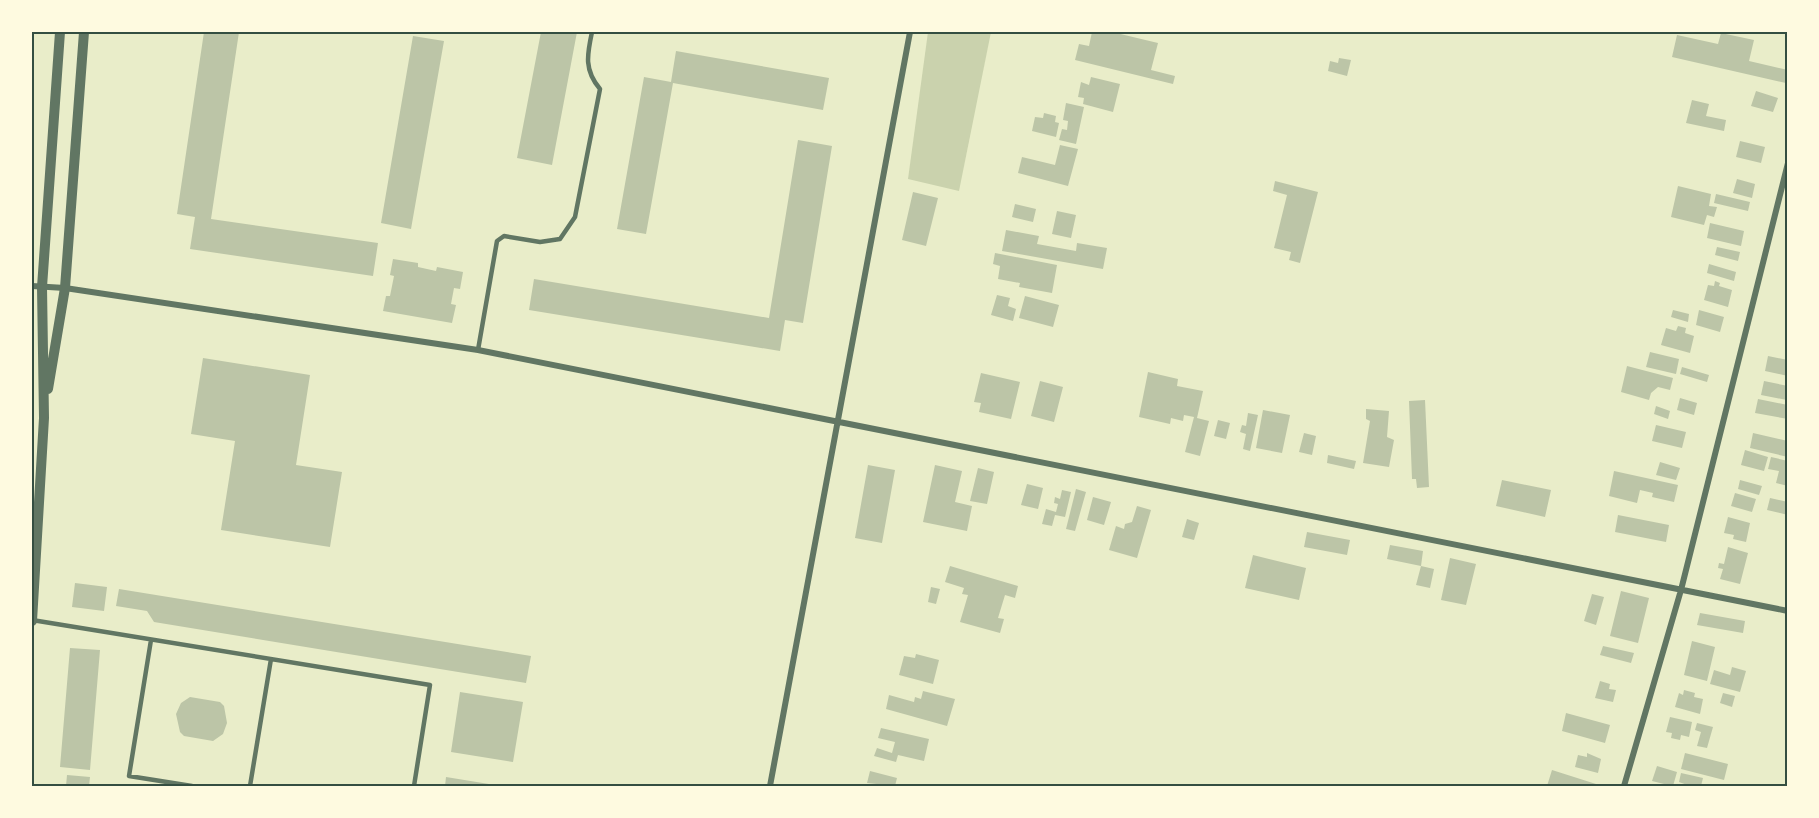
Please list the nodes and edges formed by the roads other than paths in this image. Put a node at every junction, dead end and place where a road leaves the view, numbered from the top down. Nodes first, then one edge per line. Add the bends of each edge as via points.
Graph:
1 (60, 32) edge
2 (84, 32) edge
3 (592, 32) edge
4 (910, 32) edge
5 (1788, 163) edge
6 (37, 286) edge
7 (65, 288) junction
8 (478, 351) junction
9 (44, 418) junction
10 (837, 423) junction
11 (1681, 590) junction
12 (1788, 611) edge
13 (32, 620) edge
14 (151, 640) junction
15 (271, 659) junction
16 (192, 786) edge
17 (250, 786) edge
18 (414, 786) edge
19 (770, 786) edge
20 (1624, 786) edge

1 - 6 street
2 - 7 street
3 - 8 lane via 587,53 590,77 600,89 575,217 560,239 540,242 504,236 497,240
4 - 10 street
5 - 11 street
6 - 7 street
6 - 9 street
7 - 8 street
7 - 9 street
8 - 10 street
9 - 13 street
10 - 11 street
10 - 19 street
11 - 12 street
11 - 20 street
13 - 14 lane
14 - 15 lane
14 - 16 lane via 129,776
15 - 17 lane
15 - 18 lane via 430,685

